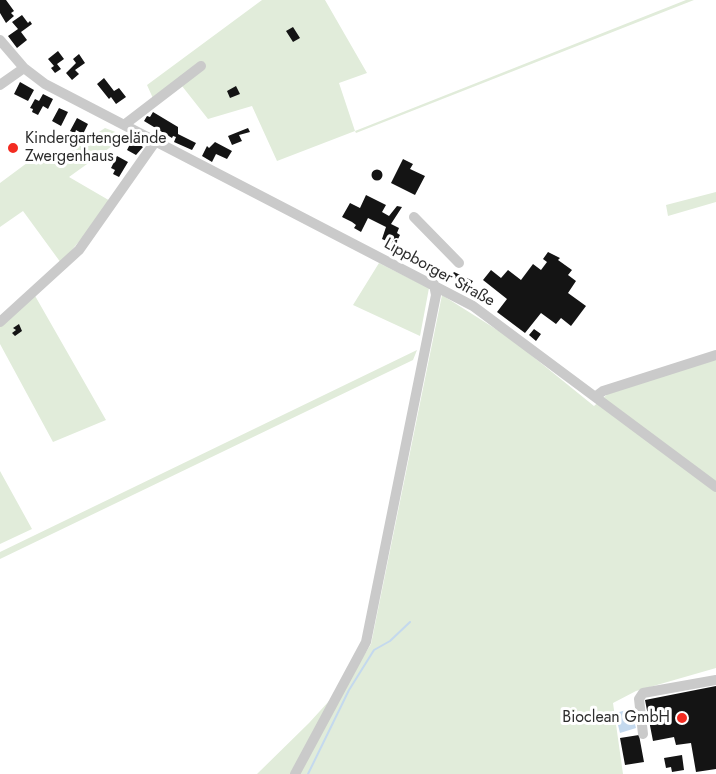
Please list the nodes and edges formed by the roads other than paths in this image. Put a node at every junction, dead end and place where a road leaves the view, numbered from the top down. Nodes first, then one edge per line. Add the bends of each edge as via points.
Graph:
1 (0, 40) edge
2 (201, 66) dead end
3 (24, 68) junction
4 (0, 85) edge
5 (124, 125) junction
6 (156, 142) junction
7 (414, 217) dead end
8 (459, 262) dead end
9 (434, 284) junction
10 (0, 322) edge
11 (716, 355) edge
12 (595, 397) junction
13 (716, 487) edge
14 (716, 680) edge
15 (643, 734) dead end
16 (295, 774) edge

1 - 3 street, Lippborger Straße
2 - 5 street
3 - 4 street
3 - 5 street, Lippborger Straße via 45,84
5 - 6 street, Lippborger Straße
6 - 9 street, Lippborger Straße
6 - 10 street via 79,250
7 - 8 street
9 - 12 street, Lippborger Straße via 473,306
9 - 16 street via 436,295 366,642
11 - 12 street via 603,391
12 - 13 street, Lippborger Straße
14 - 15 street via 643,693 639,699

